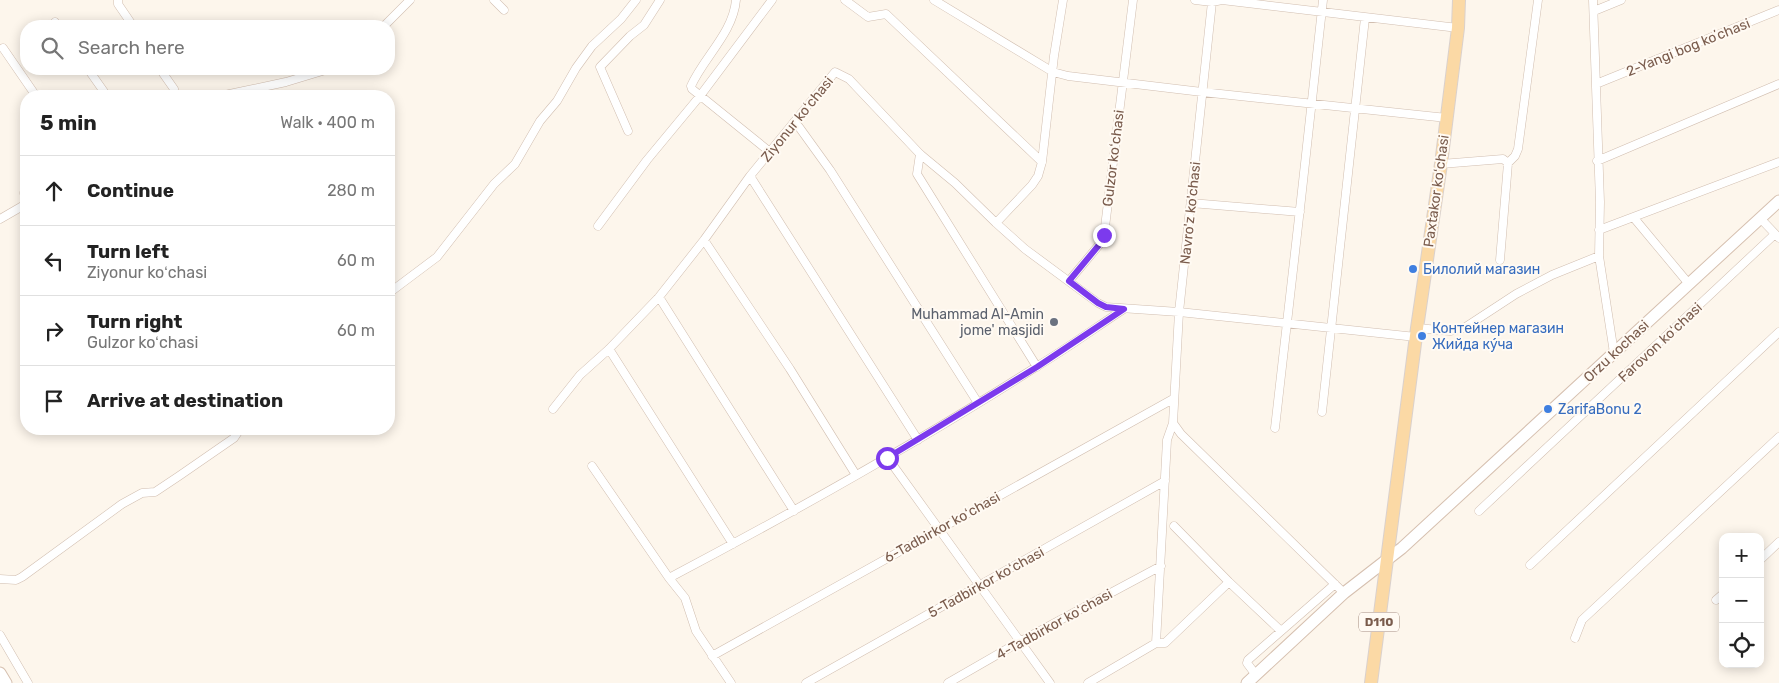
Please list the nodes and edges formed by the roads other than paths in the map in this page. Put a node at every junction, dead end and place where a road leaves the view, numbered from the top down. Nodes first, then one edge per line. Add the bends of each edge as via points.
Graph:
1 (118, 0) edge
2 (410, 0) edge
3 (494, 0) edge
4 (636, 0) edge
5 (660, 0) edge
6 (736, 0) edge
7 (772, 0) edge
8 (845, 0) edge
9 (934, 0) edge
10 (1063, 0) edge
11 (1134, 0) edge
12 (1195, 0) edge
13 (1222, 0) edge
14 (1323, 0) edge
15 (1459, 0) edge
16 (1538, 0) edge
17 (1593, 0) edge
18 (1621, 0) edge
19 (1212, 2) junction
20 (504, 10) dead end
21 (1779, 10) edge
22 (1594, 11) junction
23 (1322, 12) junction
24 (1365, 18) junction
25 (129, 20) edge
26 (390, 20) edge
27 (1458, 28) junction
28 (3, 48) dead end
29 (1053, 72) junction
30 (20, 73) edge
31 (22, 75) edge
32 (92, 75) edge
33 (164, 75) edge
34 (309, 75) edge
35 (1122, 83) junction
36 (1596, 84) junction
37 (1779, 84) edge
38 (32, 90) edge
39 (103, 90) edge
40 (173, 90) edge
41 (248, 90) edge
42 (1202, 92) junction
43 (700, 96) junction
44 (1310, 104) junction
45 (1355, 108) junction
46 (1447, 118) junction
47 (794, 122) junction
48 (628, 131) dead end
49 (770, 152) junction
50 (920, 154) junction
51 (1597, 161) junction
52 (1042, 162) junction
53 (1779, 162) edge
54 (1508, 163) junction
55 (1441, 164) junction
56 (750, 176) junction
57 (1779, 201) edge
58 (1191, 203) junction
59 (20, 207) edge
60 (1300, 212) junction
61 (1634, 218) junction
62 (1760, 218) junction
63 (0, 219) edge
64 (996, 223) junction
65 (598, 226) dead end
66 (1599, 230) junction
67 (1777, 236) edge
68 (704, 240) junction
69 (1599, 256) junction
70 (1500, 260) dead end
71 (1069, 281) junction
72 (1689, 284) junction
73 (395, 288) edge
74 (659, 297) junction
75 (1124, 309) junction
76 (1179, 312) junction
77 (1287, 324) junction
78 (1332, 329) junction
79 (1416, 332) junction
80 (1779, 332) edge
81 (609, 349) junction
82 (1614, 353) junction
83 (1037, 367) junction
84 (1173, 399) junction
85 (978, 403) junction
86 (553, 409) dead end
87 (1322, 412) dead end
88 (1173, 423) junction
89 (1275, 428) dead end
90 (236, 435) edge
91 (1779, 437) edge
92 (918, 440) junction
93 (887, 458) junction
94 (592, 466) dead end
95 (856, 475) junction
96 (1165, 481) junction
97 (794, 511) junction
98 (1479, 511) dead end
99 (1174, 526) dead end
100 (938, 528) junction
101 (733, 544) junction
102 (1778, 544) edge
103 (1764, 556) edge
104 (1386, 560) junction
105 (1530, 565) dead end
106 (1161, 566) junction
107 (669, 578) junction
108 (0, 579) edge
109 (1229, 582) junction
110 (1335, 584) junction
111 (980, 585) junction
112 (1344, 593) junction
113 (1719, 597) edge
114 (1716, 600) dead end
115 (1281, 631) junction
116 (0, 635) edge
117 (1575, 638) dead end
118 (1021, 641) junction
119 (1156, 643) junction
120 (712, 656) junction
121 (1252, 669) junction
122 (0, 673) edge
123 (6, 683) edge
124 (28, 683) edge
125 (732, 683) edge
126 (806, 683) edge
127 (948, 683) edge
128 (1050, 683) edge
129 (1088, 683) edge
130 (1247, 683) edge
131 (1370, 683) edge

1 - 25 street
2 - 26 street
3 - 20 street
4 - 73 street via 592,46 557,102 540,121 515,164 494,184 437,257
5 - 48 street via 644,25 600,67
6 - 43 street via 730,22 691,86
7 - 43 street
8 - 52 street via 868,17 886,14
9 - 29 street
10 - 29 street
11 - 35 street, Gulzor koʻchasi
12 - 19 street
13 - 19 street
13 - 23 street
14 - 23 street
15 - 27 main road, Paxtakor koʻchasi / D110
16 - 54 street via 1518,148
17 - 22 street
18 - 22 street
19 - 42 street, Navro'z ko'chasi
21 - 36 street, 2-Yangi bog koʼchasi
22 - 36 street
23 - 24 street
23 - 44 street
24 - 27 street
24 - 45 street
27 - 46 main road, Paxtakor koʻchasi / D110
28 - 30 street
29 - 35 street
29 - 52 street
31 - 38 street
32 - 39 street
33 - 40 street
34 - 41 street
35 - 42 street
35 - 71 street, Gulzor koʻchasi via 1104,235
36 - 51 street
37 - 51 street
42 - 44 street
42 - 58 street, Navro'z ko'chasi
43 - 49 street
43 - 65 street
44 - 45 street
44 - 60 street
45 - 46 street
45 - 78 street
46 - 55 main road, Paxtakor koʻchasi / D110
47 - 49 street, Ziyonur koʻchasi
47 - 50 street, Ziyonur koʻchasi via 835,72 849,79
47 - 85 street via 830,170
49 - 56 street, Ziyonur koʻchasi
50 - 64 street, Ziyonur koʻchasi
50 - 83 street via 917,174
51 - 66 street
52 - 64 street via 1032,185
53 - 61 street
54 - 55 street via 1503,159
54 - 70 street
55 - 79 main road, Paxtakor koʻchasi / D110
56 - 68 street, Ziyonur koʻchasi
56 - 92 street
57 - 62 main road, Orzu kochasi
58 - 60 street
58 - 76 street, Navro'z ko'chasi
59 - 63 street
60 - 77 street
61 - 66 street
61 - 72 street
62 - 67 street
62 - 72 main road, Orzu kochasi
64 - 71 street, Ziyonur koʻchasi
66 - 69 street
67 - 98 street, Farovon koʻchasi
68 - 74 street, Ziyonur koʻchasi
68 - 95 street
69 - 79 street, Ziyonur koʻchasi via 1516,294 1464,328
69 - 82 street
71 - 75 street, Ziyonur koʻchasi via 1098,303
72 - 82 main road, Orzu kochasi
74 - 81 street, Ziyonur koʻchasi
74 - 97 street
75 - 76 street, Ziyonur koʻchasi
75 - 83 street
76 - 77 street, Ziyonur koʻchasi
76 - 84 street, Navro'z ko'chasi
77 - 78 street, Ziyonur koʻchasi
77 - 89 street
78 - 79 street, Ziyonur koʻchasi
78 - 87 street
79 - 104 main road, Paxtakor koʻchasi / D110
80 - 105 street
81 - 86 street, Ziyonur koʻchasi via 580,375
81 - 101 street
82 - 104 main road, Orzu kochasi
83 - 85 street
84 - 88 street, Navro'z ko'chasi
84 - 100 street, 6-Tadbirkor koʻchasi
85 - 92 street
88 - 96 street, Navro'z ko'chasi via 1167,440
88 - 110 street via 1180,434
90 - 108 street via 155,492 142,493 122,504 22,577
91 - 117 street via 1582,620
92 - 93 street
93 - 95 street
93 - 100 street
94 - 107 street
95 - 97 street
96 - 106 street, Navro'z ko'chasi
96 - 111 street, 5-Tadbirkor koʻchasi
97 - 101 street
99 - 109 street
100 - 111 street
100 - 120 street, 6-Tadbirkor koʻchasi
101 - 107 street
102 - 103 street
104 - 112 main road, Orzu kochasi
104 - 131 main road, D110
106 - 118 street, 4-Tadbirkor koʻchasi
106 - 119 street, Navro'z ko'chasi
107 - 120 street via 685,598 696,631
109 - 115 street
109 - 119 street via 1165,643
110 - 112 street
110 - 115 street
111 - 118 street
111 - 126 street, 5-Tadbirkor koʻchasi
112 - 121 main road, Orzu kochasi
113 - 114 street
115 - 121 street via 1248,660
116 - 124 street
118 - 127 street, 4-Tadbirkor koʻchasi
118 - 128 street
119 - 129 street
120 - 125 street
121 - 130 main road, Orzu kochasi
122 - 123 main road

